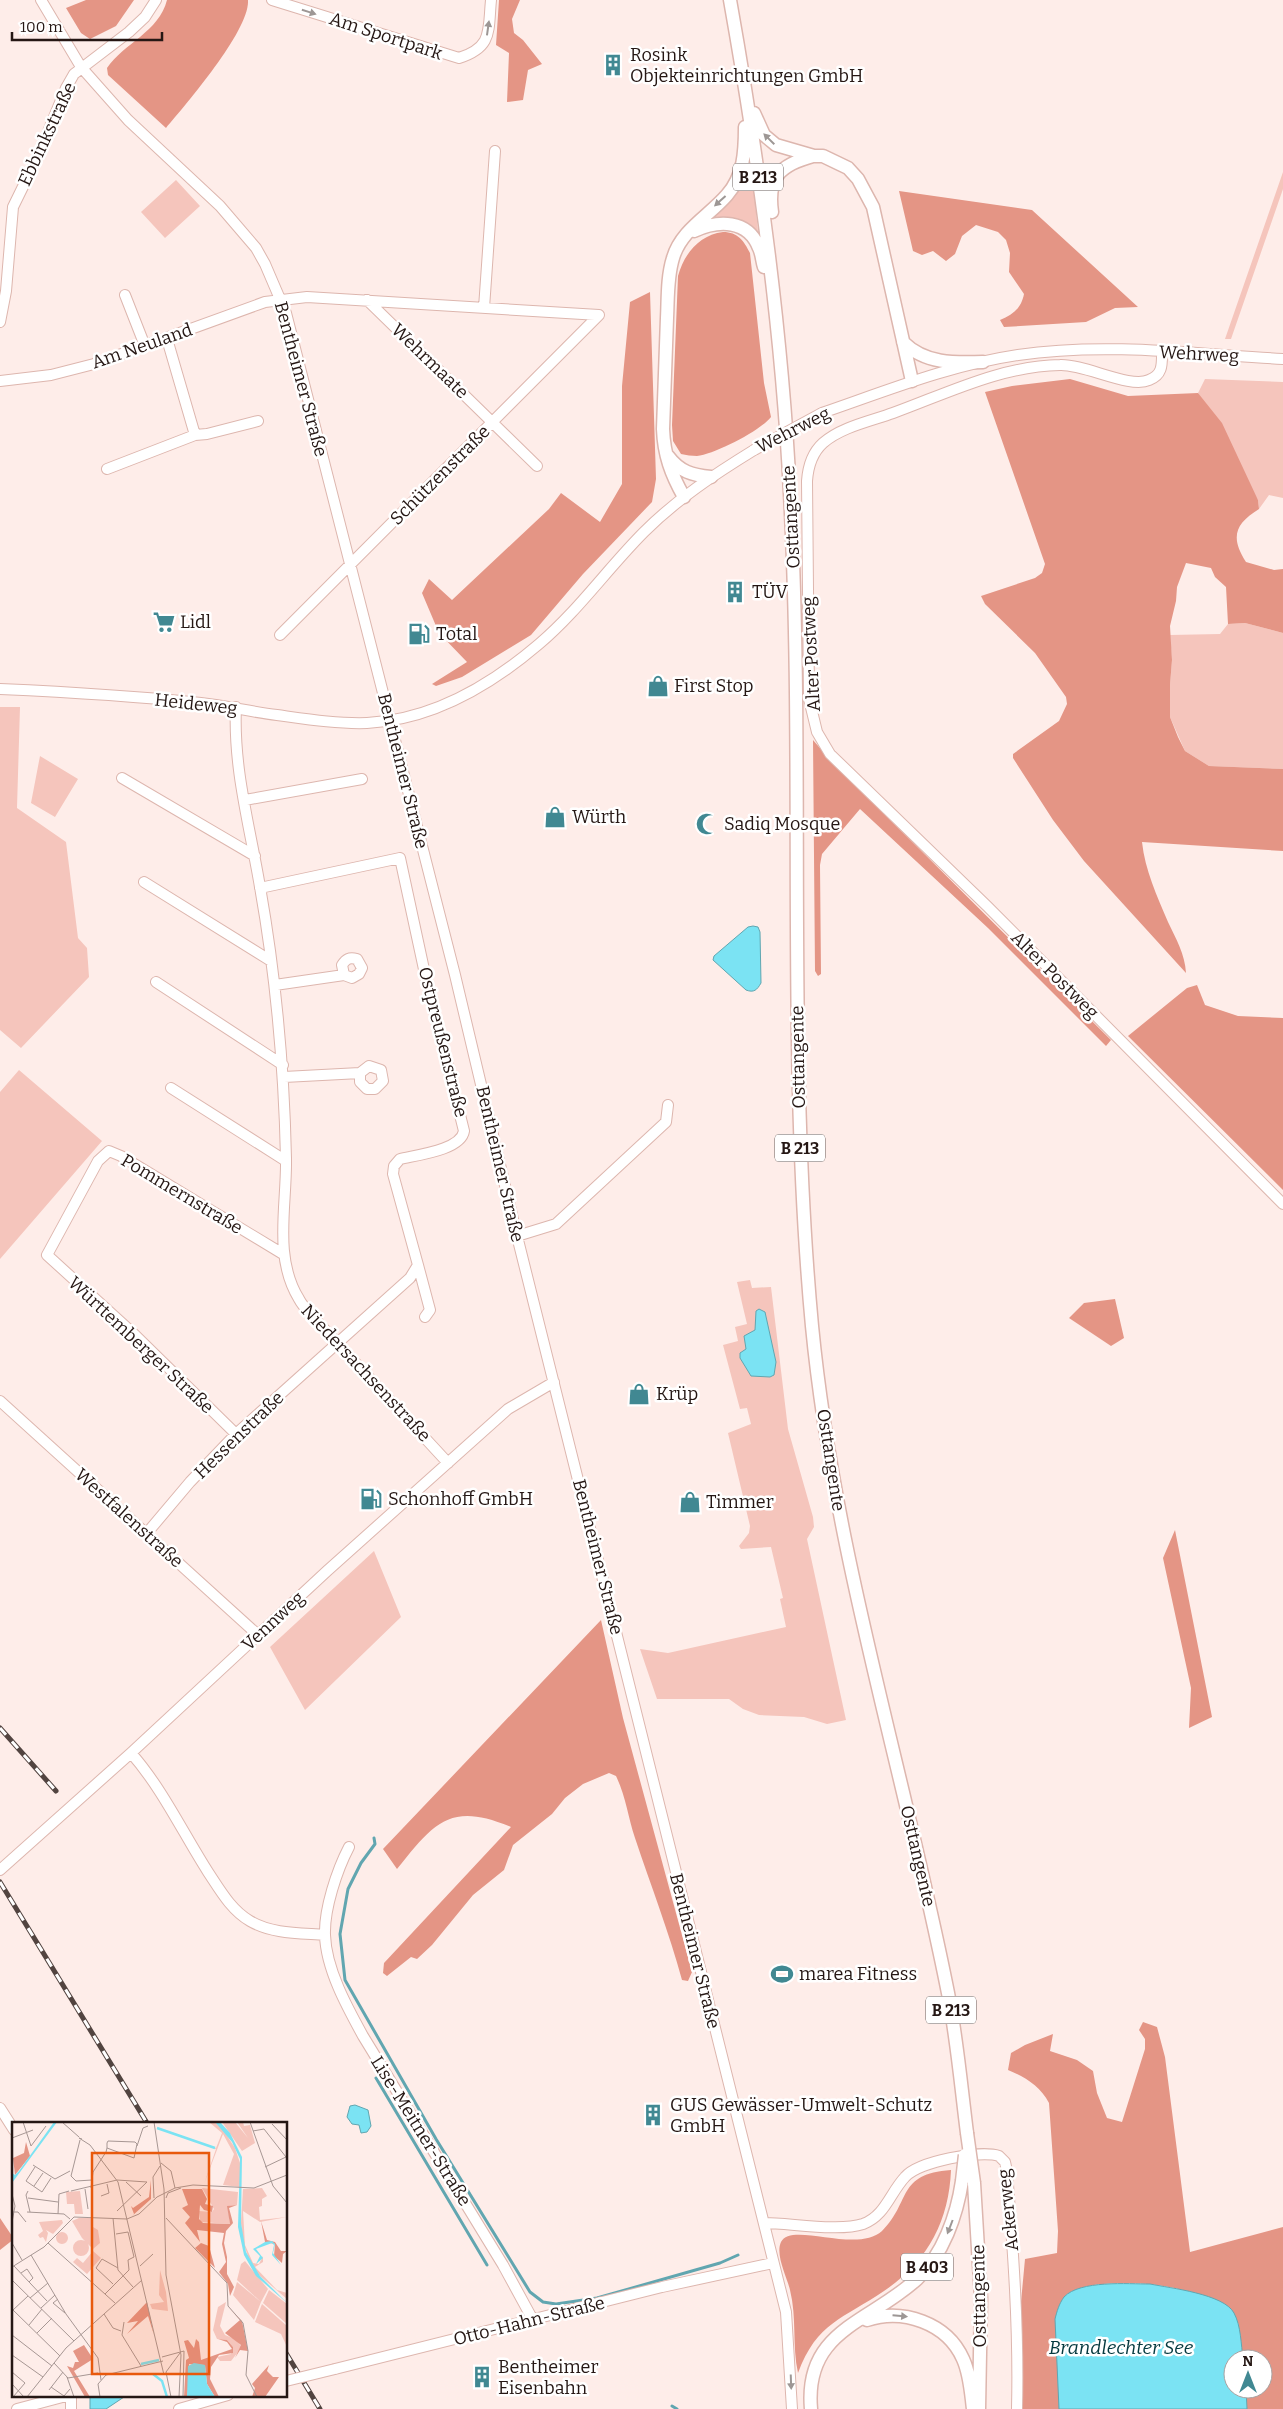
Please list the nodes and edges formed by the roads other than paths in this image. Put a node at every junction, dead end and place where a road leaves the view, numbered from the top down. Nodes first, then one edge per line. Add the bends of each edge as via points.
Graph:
1 (41, 0) edge
2 (156, 0) edge
3 (272, 0) edge
4 (491, 0) edge
5 (730, 0) edge
6 (81, 68) junction
7 (746, 90) junction
8 (495, 151) dead end
9 (814, 156) junction
10 (687, 234) junction
11 (770, 264) junction
12 (3, 291) edge
13 (125, 295) dead end
14 (281, 298) junction
15 (367, 300) junction
16 (774, 305) junction
17 (484, 308) junction
18 (599, 315) joint
19 (0, 322) edge
20 (167, 339) junction
21 (903, 342) junction
22 (145, 346) junction
23 (1162, 352) junction
24 (1283, 359) edge
25 (983, 362) junction
26 (0, 380) edge
27 (912, 381) junction
28 (258, 420) dead end
29 (492, 422) junction
30 (195, 434) junction
31 (664, 450) junction
32 (537, 466) dead end
33 (107, 469) dead end
34 (711, 477) junction
35 (684, 497) junction
36 (350, 567) junction
37 (280, 635) dead end
38 (0, 689) edge
39 (236, 707) junction
40 (391, 721) junction
41 (122, 778) dead end
42 (362, 780) dead end
43 (245, 800) junction
44 (255, 856) junction
45 (144, 882) dead end
46 (260, 888) junction
47 (271, 961) junction
48 (344, 975) dead end
49 (156, 982) dead end
50 (275, 986) junction
51 (283, 1065) junction
52 (360, 1073) dead end
53 (284, 1077) junction
54 (171, 1088) dead end
55 (668, 1105) dead end
56 (286, 1161) junction
57 (1283, 1204) edge
58 (517, 1236) junction
59 (283, 1254) junction
60 (46, 1255) joint
61 (418, 1265) junction
62 (425, 1317) dead end
63 (337, 1342) junction
64 (554, 1382) junction
65 (0, 1401) edge
66 (236, 1434) junction
67 (448, 1463) junction
68 (147, 1533) junction
69 (258, 1635) junction
70 (131, 1753) junction
71 (350, 1847) dead end
72 (0, 1870) edge
73 (325, 1935) junction
74 (0, 2108) edge
75 (12, 2127) edge
76 (968, 2182) junction
77 (764, 2223) junction
78 (773, 2262) junction
79 (534, 2320) junction
80 (853, 2324) junction
81 (288, 2381) edge
82 (66, 2396) edge
83 (70, 2396) edge
84 (224, 2396) edge
85 (17, 2409) edge
86 (71, 2409) edge
87 (179, 2409) edge
88 (792, 2409) edge
89 (811, 2409) edge
90 (972, 2409) edge
91 (979, 2409) edge
92 (1018, 2409) edge

1 - 6 street, Bentheimer Straße
2 - 6 street via 145,17 129,32
3 -> 4 street, Am Sportpark via 459,58 476,52 485,41
5 - 7 main road, Osttangente / B 213
6 - 12 street, Ebbinkstraße via 66,88 13,207
6 - 14 street, Bentheimer Straße via 128,120 238,226 265,264
9 -> 7 main road via 782,148 769,140
7 -> 10 main road via 745,149 738,177 727,195
7 - 11 main road, Osttangente / B 213
8 - 17 street
9 - 11 main road via 788,164 772,184
9 - 21 main road via 829,158 848,168 867,193 873,207
10 - 16 main road via 707,224 721,222 747,231 760,249
10 - 31 main road via 676,248 671,269
11 - 16 main road, Osttangente / B 213
12 - 19 street, Ebbinkstraße
13 - 22 street
14 - 15 street, Wehrmaate
14 - 20 street, Am Neuland
14 - 36 street, Bentheimer Straße
15 - 17 street, Wehrmaate
15 - 29 street, Wehrmaate
16 - 76 main road, Osttangente / B 213, bridge via 790,492 797,724 795,859 799,1122 804,1237 813,1333 826,1441 842,1531 947,1991 967,2133
17 - 18 street, Wehrmaate
18 - 29 street, Schützenstraße
20 - 22 street, Am Neuland
20 - 30 street
21 - 25 main road via 923,357 934,360
21 - 27 main road
22 - 26 street, Am Neuland via 94,364
23 - 24 street, Wehrweg
23 - 25 street, Wehrweg via 1058,351
23 - 57 street, Alter Postweg via 1162,367 1149,381 1127,381 1062,365 991,375 856,427 824,443 811,463 807,481 809,699 817,732 830,754 987,906
25 - 27 street, Wehrweg
27 - 34 street, Wehrweg, bridge via 822,413
28 - 30 street via 207,434
29 - 32 street, Wehrmaate
29 - 36 street, Schützenstraße
30 - 33 street
31 - 34 main road via 675,466 688,473
31 - 35 main road via 668,466
34 - 35 street, Wehrweg
35 - 40 street, Wehrweg via 644,532 541,643 514,665 485,685 449,703
36 - 37 street, Schützenstraße
36 - 40 street, Bentheimer Straße
38 - 39 street, Heideweg
39 - 40 street, Heideweg via 318,720
39 - 43 street, Niedersachsenstraße via 236,743
40 - 58 street, Bentheimer Straße
41 - 44 street
42 - 43 street
43 - 44 street, Niedersachsenstraße
44 - 46 street, Niedersachsenstraße
45 - 47 street
46 - 47 street, Niedersachsenstraße
46 - 61 street, Ostpreußenstraße via 400,858 464,1131 454,1145 400,1159 394,1166 392,1174
47 - 50 street, Niedersachsenstraße
48 - 50 street
49 - 51 street
50 - 51 street, Niedersachsenstraße
51 - 53 street, Niedersachsenstraße
52 - 53 street
53 - 56 street, Niedersachsenstraße
54 - 56 street
55 - 58 street via 666,1122 556,1224
56 - 59 street, Niedersachsenstraße
58 - 64 street, Bentheimer Straße
59 - 60 street, Pommernstraße via 109,1151 98,1161
59 - 63 street, Niedersachsenstraße via 299,1300
60 - 66 street, Württemberger Straße via 136,1336
61 - 62 street via 430,1310
61 - 63 street via 410,1278
63 - 66 street, Hessenstraße
63 - 67 street, Niedersachsenstraße
64 - 67 street, Vennweg via 515,1404
64 - 77 street, Bentheimer Straße
65 - 68 street, Westfalenstraße
66 - 68 street, Hessenstraße
67 - 69 street, Vennweg
68 - 69 street, Westfalenstraße
69 - 70 street, Vennweg
70 - 72 street, Vennweg
70 - 73 street via 238,1912 262,1927 295,1934
71 - 73 street, Lise-Meitner-Straße via 337,1872
73 - 79 street, Lise-Meitner-Straße via 336,1982 345,2004
74 - 75 street
76 -> 80 main road, B 403 via 947,2234 918,2278 882,2307
76 - 91 main road, Osttangente / B 213 via 980,2298
77 - 78 street, Bentheimer Straße
77 - 92 street, Ackerweg via 839,2227 861,2224 879,2214 904,2178 917,2168 969,2156 999,2156 1007,2171 1014,2262
78 - 79 street, Otto-Hahn-Straße via 662,2286
78 -> 88 street, Bentheimer Straße via 786,2312
79 - 81 street, Otto-Hahn-Straße, bridge
80 - 89 main road, B 403 via 834,2338 820,2357 811,2383
80 -> 90 main road via 879,2317 901,2316 924,2321 934,2327 963,2358
82 - 85 street
83 - 86 street
84 - 87 street

